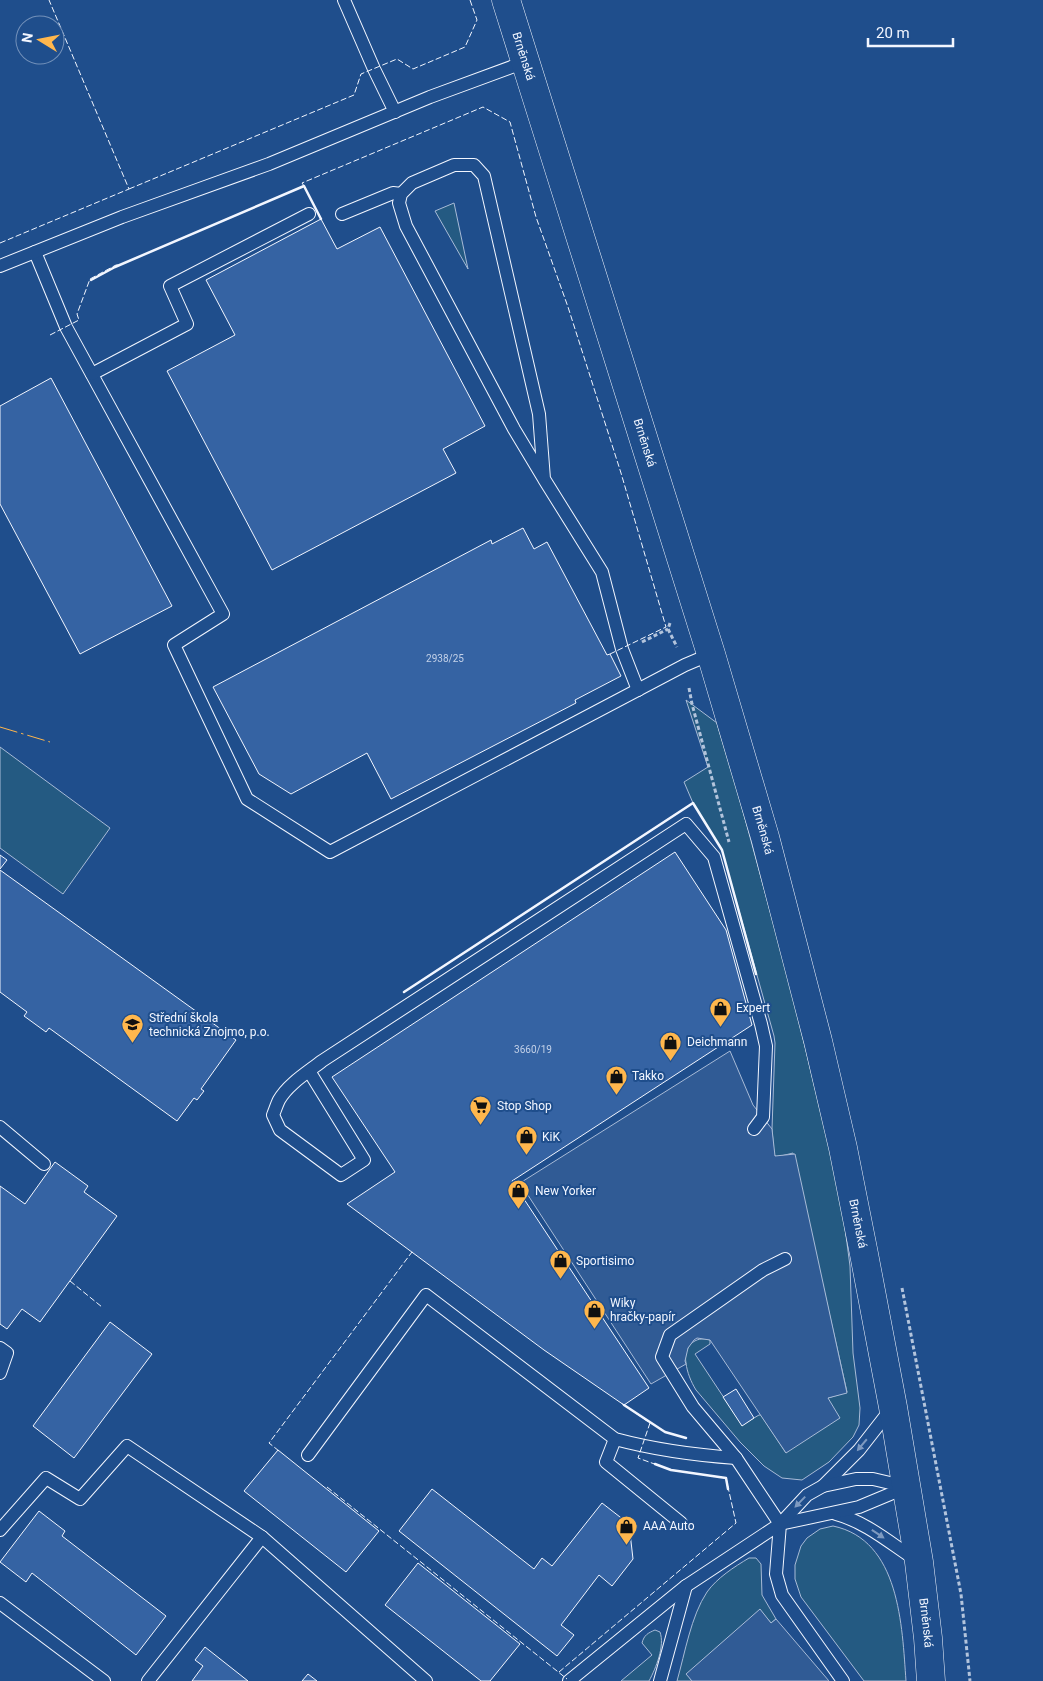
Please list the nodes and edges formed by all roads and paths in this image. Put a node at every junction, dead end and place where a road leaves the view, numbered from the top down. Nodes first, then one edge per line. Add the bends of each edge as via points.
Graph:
1 (344, 0) edge
2 (506, 0) edge
3 (525, 62) junction
4 (395, 112) junction
5 (401, 194) junction
6 (309, 214) dead end
7 (342, 214) dead end
8 (35, 252) junction
9 (0, 266) edge
10 (92, 374) junction
11 (544, 479) junction
12 (670, 620) dead end
13 (668, 629) junction
14 (638, 645) dead end
15 (712, 654) junction
16 (685, 664) junction
17 (638, 690) junction
18 (730, 845) dead end
19 (309, 1071) junction
20 (0, 1127) edge
21 (754, 1129) dead end
22 (44, 1164) dead end
23 (785, 1259) dead end
24 (0, 1348) edge
25 (0, 1373) edge
26 (893, 1407) junction
27 (614, 1439) junction
28 (308, 1455) dead end
29 (736, 1458) junction
30 (824, 1486) junction
31 (907, 1487) junction
32 (834, 1513) junction
33 (681, 1523) dead end
34 (780, 1524) junction
35 (0, 1530) edge
36 (262, 1537) junction
37 (919, 1562) junction
38 (686, 1586) junction
39 (0, 1603) edge
40 (104, 1681) edge
41 (148, 1681) edge
42 (426, 1681) edge
43 (569, 1681) edge
44 (660, 1681) edge
45 (843, 1681) edge
46 (931, 1681) edge

1 - 4 lane
2 - 3 main road, Brněnská
3 - 4 lane
3 - 15 main road, Brněnská
4 - 8 lane via 269,164
5 - 7 lane via 393,194
5 - 11 lane via 399,203 406,226
5 - 11 lane via 412,183 454,165 474,165 484,176 540,414
6 - 10 lane via 170,286 187,324
8 - 9 lane
8 - 10 lane via 66,327
10 - 17 lane via 223,614 174,645 247,799 330,852
11 - 17 lane via 602,572 622,649
12 - 13 path
13 - 14 path
13 - 16 path
15 - 16 lane
15 - 26 main road, Brněnská via 765,836 818,1041 855,1206
16 - 17 lane
16 - 18 path via 692,704
19 - 19 lane via 364,1160 342,1175 280,1130 273,1115 280,1099
19 - 21 lane via 686,824 714,857 762,1024 766,1046 763,1117
20 - 22 lane
23 - 29 lane via 763,1270 670,1335 662,1357 693,1407
24 - 25 lane via 8,1353
26 -> 30 lane via 859,1450
26 - 31 main road, Brněnská
27 - 28 lane via 426,1295
27 - 29 lane via 685,1454
27 - 33 lane via 606,1462
29 - 34 lane
30 - 31 lane via 873,1479
30 -> 34 lane via 807,1495
31 - 32 lane via 871,1503
31 - 37 main road, Brněnská
32 - 34 lane
32 -> 37 lane via 865,1525
34 - 38 lane
34 - 45 lane via 776,1574 782,1596
35 - 36 lane via 46,1478 80,1498 127,1446
36 - 41 lane
36 - 42 lane
37 - 46 main road, Brněnská
38 - 43 lane
38 - 44 lane
39 - 40 lane

